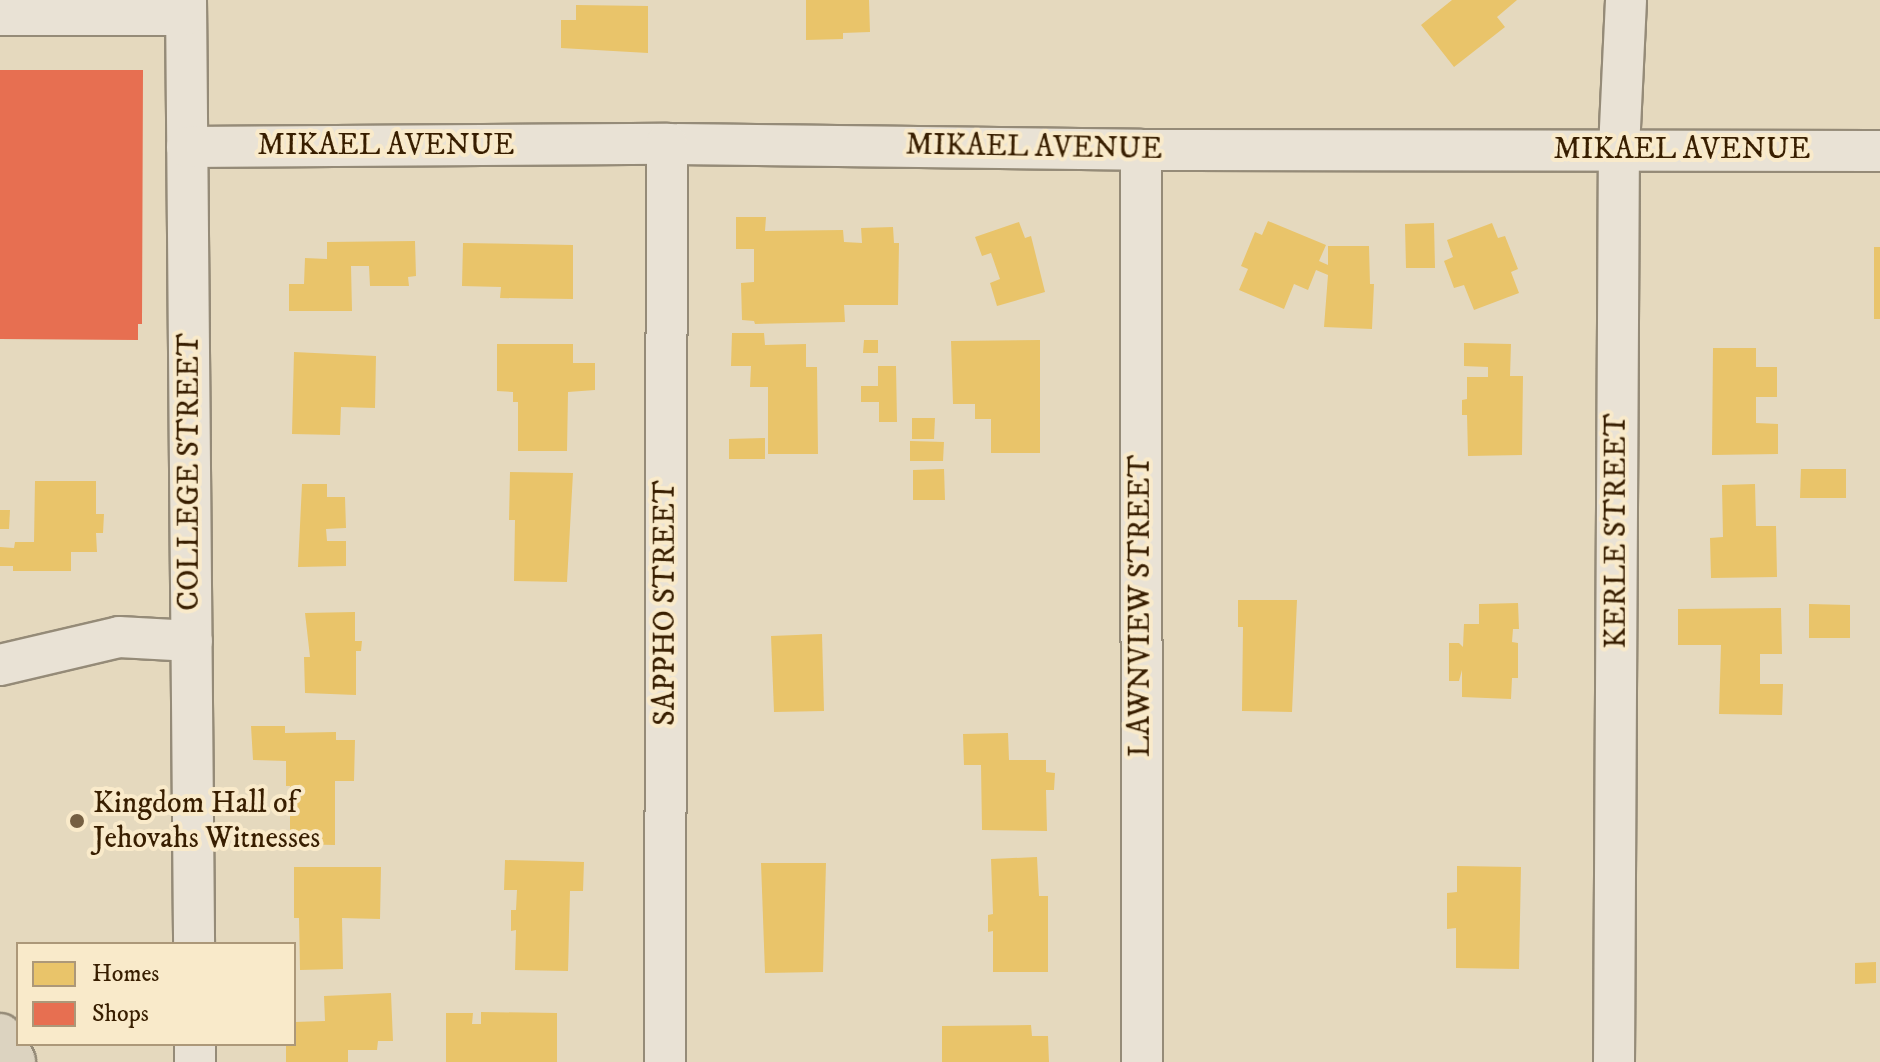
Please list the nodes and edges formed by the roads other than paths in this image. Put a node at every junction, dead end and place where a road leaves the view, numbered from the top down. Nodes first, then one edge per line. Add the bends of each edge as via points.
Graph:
1 (1626, 0) edge
2 (186, 8) edge
3 (0, 15) edge
4 (667, 144) junction
5 (187, 147) junction
6 (1619, 149) junction
7 (1141, 150) junction
8 (1880, 151) edge
9 (192, 641) junction
10 (0, 665) edge
11 (194, 942) edge
12 (0, 1036) edge
13 (13, 1062) edge
14 (665, 1062) edge
15 (1142, 1062) edge
16 (1614, 1062) edge

1 - 6 street, KERLE STREET
2 - 3 street
2 - 5 street, COLLEGE STREET
4 - 5 street, MIKAEL AVENUE
4 - 7 street, MIKAEL AVENUE
4 - 14 street, SAPPHO STREET
5 - 9 street, COLLEGE STREET
6 - 7 street, MIKAEL AVENUE
6 - 8 street, MIKAEL AVENUE
6 - 16 street, KERLE STREET
7 - 15 street, LAWNVIEW STREET
9 - 10 street via 119,637
9 - 11 street, COLLEGE STREET
12 - 13 main road

